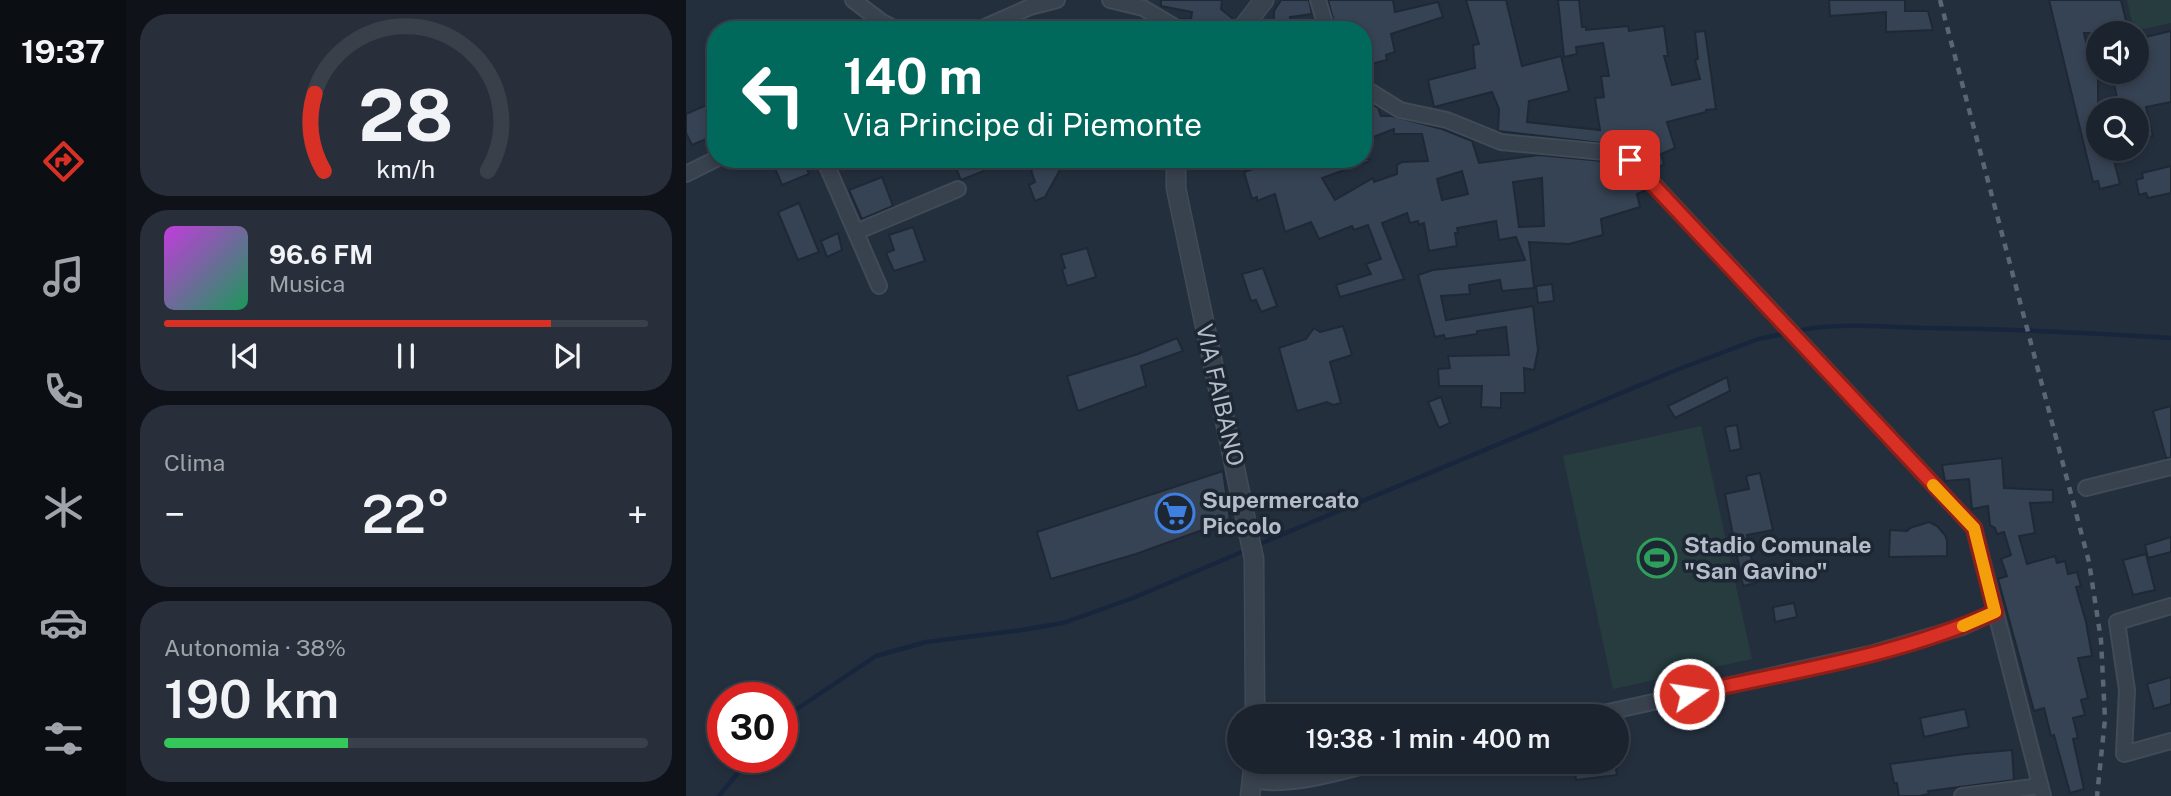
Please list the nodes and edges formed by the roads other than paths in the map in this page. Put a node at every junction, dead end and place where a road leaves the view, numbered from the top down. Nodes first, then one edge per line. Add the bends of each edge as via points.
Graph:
1 (853, 0) edge
2 (1057, 0) edge
3 (1110, 0) edge
4 (1264, 0) edge
5 (1318, 0) edge
6 (881, 21) edge
7 (998, 21) edge
8 (1165, 21) edge
9 (1248, 21) edge
10 (1324, 21) edge
11 (1372, 93) edge
12 (707, 164) edge
13 (828, 168) edge
14 (1176, 168) edge
15 (686, 174) edge
16 (958, 189) dead end
17 (856, 232) junction
18 (879, 286) dead end
19 (2171, 467) edge
20 (2086, 488) dead end
21 (2171, 606) edge
22 (1995, 612) junction
23 (1255, 704) edge
24 (1629, 707) edge
25 (2171, 741) edge
26 (1327, 774) edge
27 (1251, 788) edge
28 (2042, 791) edge
29 (1962, 796) edge

1 - 6 street
2 - 7 street
3 - 8 street via 1143,8
4 - 9 street
5 - 10 street
11 - 22 street via 1400,110 1447,120 1501,142 1604,152 1630,160 1974,528
12 - 15 street
13 - 17 street
14 - 23 street, VIA FAIBANO via 1176,188 1254,559
16 - 17 street
17 - 18 street
19 - 20 street
21 - 25 street via 2118,622 2127,690 2124,754
22 - 24 street via 1962,627 1874,653
22 - 28 street
26 - 27 street
28 - 29 street

